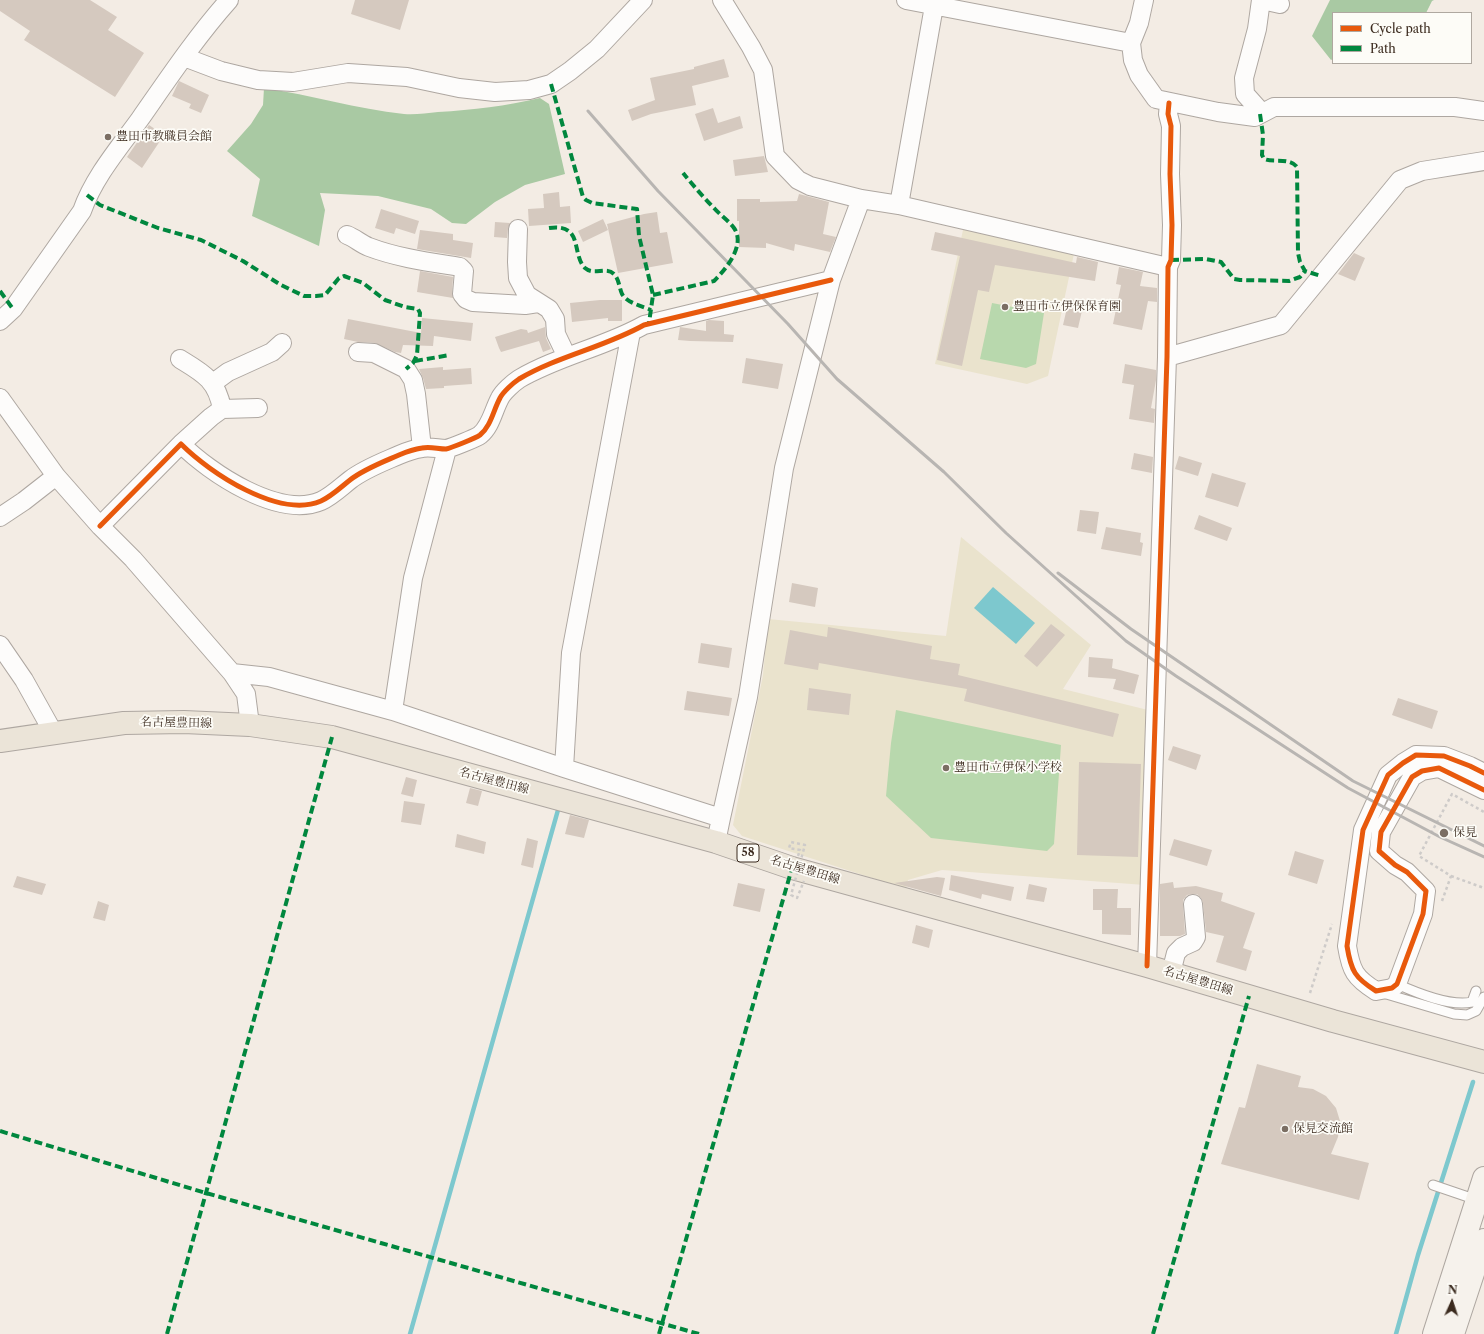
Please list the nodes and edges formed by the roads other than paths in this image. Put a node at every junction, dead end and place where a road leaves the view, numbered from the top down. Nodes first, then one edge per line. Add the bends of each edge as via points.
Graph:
1 (229, 0) edge
2 (643, 0) edge
3 (722, 0) edge
4 (906, 0) edge
5 (1144, 0) edge
6 (1262, 0) edge
7 (1280, 4) dead end
8 (934, 6) junction
9 (1132, 43) junction
10 (184, 57) junction
11 (1169, 103) junction
12 (1484, 111) edge
13 (1262, 113) junction
14 (1484, 161) edge
15 (861, 199) junction
16 (899, 205) junction
17 (518, 229) dead end
18 (347, 235) dead end
19 (1168, 267) junction
20 (831, 280) junction
21 (538, 303) junction
22 (0, 321) edge
23 (631, 332) junction
24 (282, 343) dead end
25 (358, 352) dead end
26 (567, 357) junction
27 (1167, 357) junction
28 (180, 360) dead end
29 (213, 383) junction
30 (0, 398) edge
31 (258, 408) dead end
32 (222, 409) junction
33 (181, 444) junction
34 (422, 448) junction
35 (447, 449) junction
36 (56, 476) junction
37 (0, 516) edge
38 (100, 526) junction
39 (0, 645) edge
40 (232, 673) junction
41 (393, 711) junction
42 (250, 725) junction
43 (52, 732) junction
44 (0, 740) edge
45 (564, 768) junction
46 (1484, 773) edge
47 (1484, 790) edge
48 (720, 818) junction
49 (716, 842) junction
50 (1193, 904) dead end
51 (1147, 966) junction
52 (1171, 973) junction
53 (1397, 984) junction
54 (1376, 991) junction
55 (1476, 991) dead end
56 (1484, 997) edge
57 (1484, 1062) edge
58 (1484, 1178) edge
59 (1434, 1185) dead end
60 (1477, 1200) junction
61 (1484, 1240) edge
62 (1434, 1334) edge
63 (1453, 1334) edge

1 - 10 street
2 - 10 street via 597,49 570,71 551,84 529,90 495,92 459,88 407,77 348,74 293,82 258,80 222,71
3 - 15 street via 763,70 775,156 798,180 810,186
4 - 8 street
5 - 9 street
6 - 7 street
6 - 13 street via 1244,78 1246,94
8 - 9 street
8 - 16 street
9 - 11 street via 1133,60 1139,75 1156,99
10 - 22 street via 104,170 88,195 82,211 13,309
11 - 13 street via 1255,117
11 - 19 street via 1172,225 1171,260
12 - 13 street via 1455,106 1274,107
14 - 27 street via 1422,171 1400,180 1281,325
15 - 16 street
15 - 20 street
16 - 19 street
17 - 21 street via 518,278 527,295
18 - 21 street via 368,247 410,259 460,266 464,271 462,294 473,302 525,305
19 - 27 street
20 - 23 street via 644,325
20 - 48 street via 784,468 748,697
21 - 26 street via 548,309 555,319 556,334
23 - 26 street
23 - 45 street via 571,653
24 - 29 street via 272,352 228,372
25 - 34 street via 374,353 406,369 413,380 416,394
26 - 35 street via 518,380 501,396 490,422 479,435
27 - 51 street
28 - 29 street
29 - 32 street
30 - 36 street
31 - 32 street
32 - 33 street
33 - 34 street via 214,471 250,493 265,499 298,505 322,501 376,465
33 - 38 street
34 - 35 street
35 - 41 street via 414,578
36 - 37 street
36 - 38 street
38 - 40 street via 133,559
39 - 43 street via 24,680
40 - 41 street via 269,677
40 - 42 street via 246,694
41 - 45 street
42 - 43 main road, 名古屋豊田線 / 58 via 124,723
42 - 49 main road, 名古屋豊田線 / 58 via 332,737
43 - 44 main road, 名古屋豊田線 / 58
45 - 48 street
46 - 54 street via 1444,756 1416,755 1388,775 1363,830 1347,946 1350,965 1361,981
47 - 53 street via 1439,768 1422,771 1412,777 1381,832 1379,851 1407,872 1426,891 1423,914
48 - 49 street
49 - 51 main road, 名古屋豊田線 / 58 via 792,868
50 - 52 street via 1196,937 1193,942 1176,953
51 - 52 main road, 名古屋豊田線 / 58
52 - 57 main road, 名古屋豊田線 / 58
53 - 54 street via 1392,988
53 - 55 lane via 1423,995 1464,1004 1472,1002
54 - 56 lane via 1454,1014 1467,1015 1476,1011
58 - 60 street
59 - 60 lane
60 - 62 street
61 - 63 street

